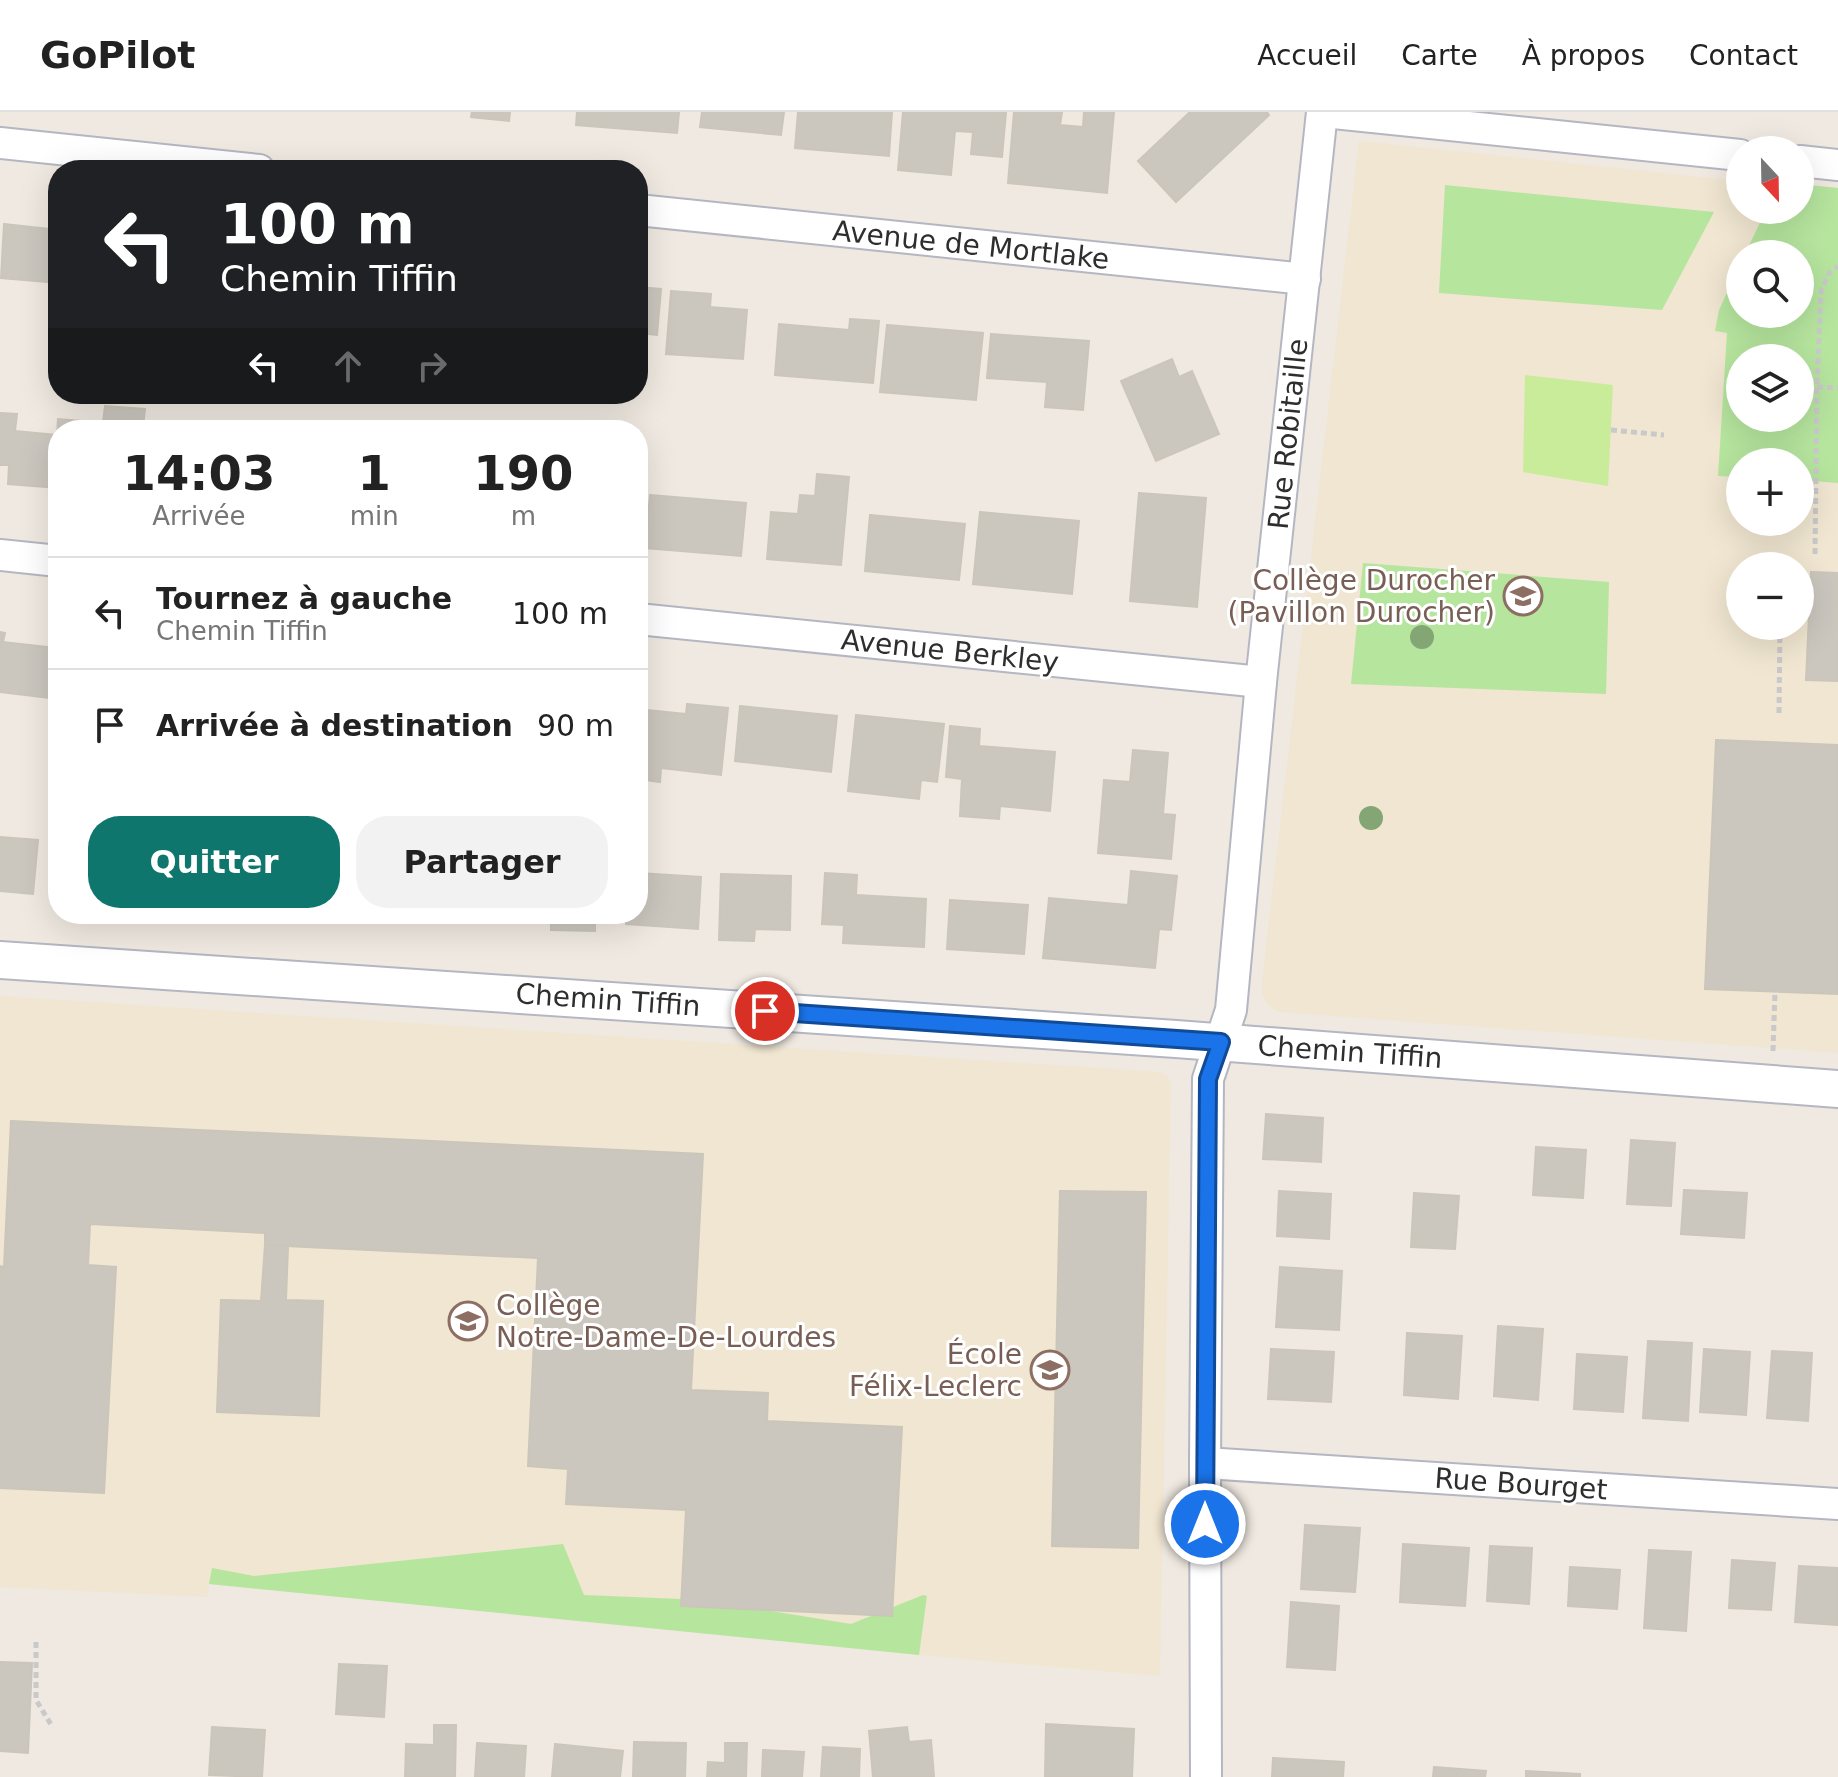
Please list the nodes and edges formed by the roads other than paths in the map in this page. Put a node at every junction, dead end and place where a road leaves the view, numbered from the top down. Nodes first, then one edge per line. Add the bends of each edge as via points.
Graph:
1 (1323, 112) edge
2 (0, 143) edge
3 (1726, 154) edge
4 (163, 160) edge
5 (1814, 162) edge
6 (1838, 165) edge
7 (648, 211) edge
8 (1305, 279) junction
9 (0, 555) edge
10 (48, 560) edge
11 (648, 620) edge
12 (1261, 682) junction
13 (0, 960) edge
14 (1221, 1042) junction
15 (1838, 1089) edge
16 (1205, 1463) junction
17 (1838, 1504) edge
18 (1206, 1777) edge

1 - 3 street
1 - 8 street, Rue Robitaille
2 - 4 street
5 - 6 street
7 - 8 street, Avenue de Mortlake
8 - 12 street, Rue Robitaille
9 - 10 street
11 - 12 street, Avenue Berkley
12 - 14 street, Rue Robitaille via 1231,1010
13 - 14 street, Chemin Tiffin
14 - 15 street, Chemin Tiffin
14 - 16 street, Rue Robitaille via 1208,1079
16 - 17 street, Rue Bourget
16 - 18 street, Rue Robitaille

